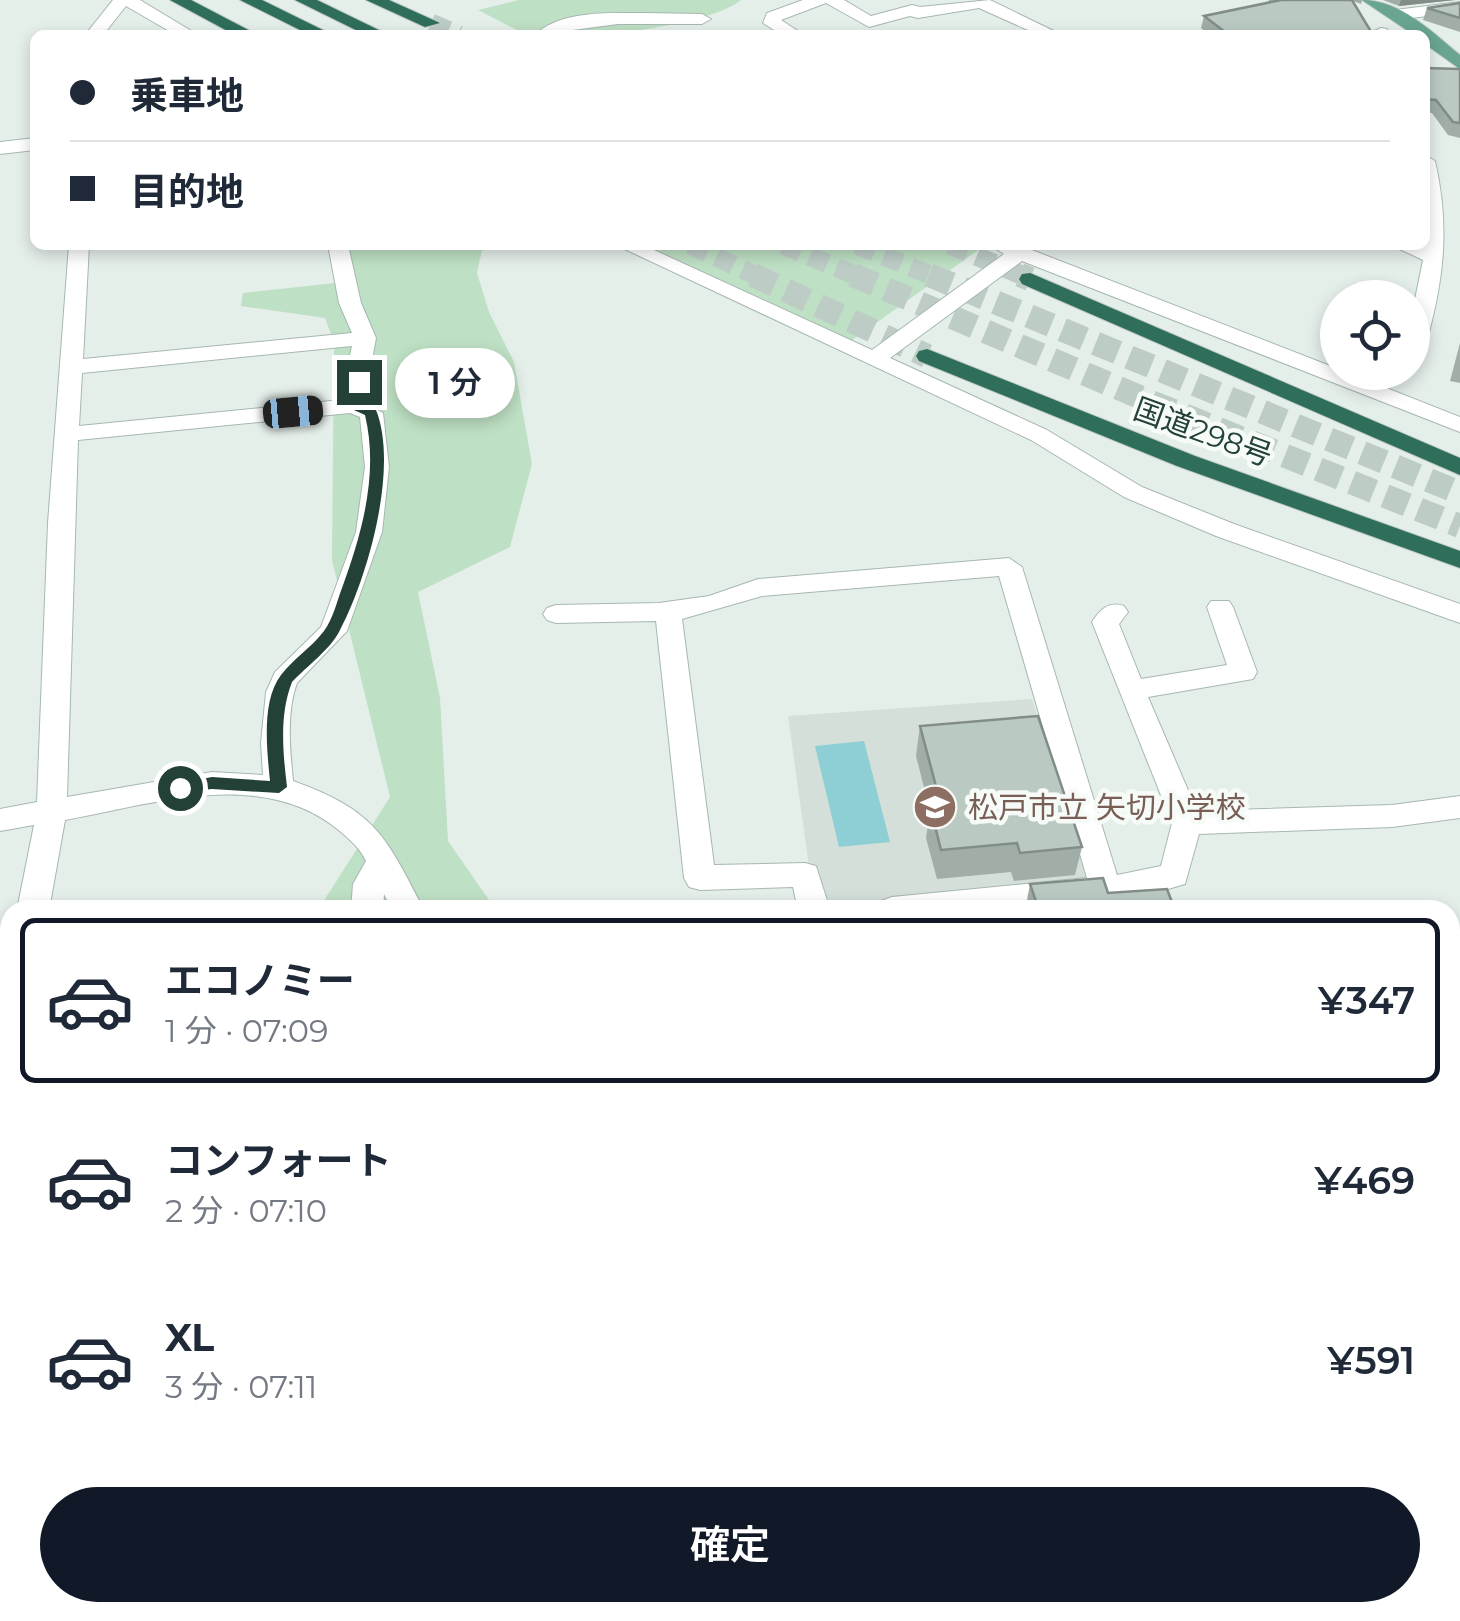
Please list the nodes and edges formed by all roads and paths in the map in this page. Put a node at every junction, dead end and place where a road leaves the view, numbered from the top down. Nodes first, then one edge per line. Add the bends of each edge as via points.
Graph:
1 (125, 0) edge
2 (178, 0) edge
3 (248, 0) edge
4 (302, 0) edge
5 (378, 0) edge
6 (819, 0) edge
7 (832, 0) edge
8 (1370, 0) edge
9 (1460, 6) edge
10 (1401, 18) junction
11 (702, 20) dead end
12 (431, 23) tunnel mouth
13 (98, 30) edge
14 (180, 30) edge
15 (239, 30) edge
16 (313, 30) edge
17 (369, 30) edge
18 (551, 30) edge
19 (786, 30) edge
20 (1044, 30) edge
21 (1384, 30) edge
22 (1416, 30) edge
23 (1430, 41) edge
24 (1460, 64) edge
25 (30, 145) edge
26 (0, 148) edge
27 (1430, 185) edge
28 (79, 250) edge
29 (339, 250) edge
30 (637, 250) edge
31 (1008, 250) edge
32 (1012, 250) tunnel mouth
33 (1414, 250) edge
34 (1436, 258) junction
35 (1030, 279) tunnel mouth
36 (1430, 282) edge
37 (365, 338) junction
38 (926, 356) tunnel mouth
39 (873, 360) junction
40 (73, 367) junction
41 (1394, 390) edge
42 (1379, 394) junction
43 (352, 406) junction
44 (1460, 425) edge
45 (68, 434) junction
46 (1460, 467) edge
47 (1460, 560) edge
48 (1220, 608) dead end
49 (668, 612) junction
50 (1115, 612) dead end
51 (556, 614) dead end
52 (1460, 614) edge
53 (1131, 690) junction
54 (279, 787) junction
55 (1460, 807) edge
56 (52, 811) junction
57 (0, 820) edge
58 (1187, 824) junction
59 (382, 860) junction
60 (1105, 885) junction
61 (35, 900) edge
62 (368, 900) edge
63 (403, 900) edge
64 (811, 900) edge
65 (977, 900) edge

1 - 13 street
1 - 14 street
2 - 15 highway
3 - 16 highway
4 - 17 highway
5 - 12 highway
6 - 19 street via 773,17
7 - 20 street via 868,22 982,2 1015,23
8 - 10 main road
9 - 10 street
10 - 21 street
10 - 22 main road
11 - 18 street via 598,21
23 - 24 main road
25 - 26 street
27 - 34 street
28 - 40 street
29 - 37 street
30 - 39 street
31 - 39 street
32 - 42 street
33 - 34 street
34 - 36 street
35 - 46 highway
37 - 40 street
37 - 43 street
38 - 47 highway, 国道298号 via 1186,462
39 - 52 street via 1039,435 1133,492
40 - 45 street
41 - 42 street
42 - 44 street
43 - 45 street
43 - 54 street via 371,413 376,432 369,532 333,631 280,692 274,744
45 - 56 street
48 - 53 street via 1243,672
49 - 51 street
49 - 60 street via 730,602 758,588 1009,567
49 - 64 street via 700,878 805,875
50 - 53 street via 1105,622
53 - 58 street
54 - 56 street via 212,783
54 - 59 street via 330,806 371,841
55 - 58 street
56 - 57 street
56 - 61 street
58 - 60 street via 1174,875
59 - 62 street
59 - 63 street
60 - 65 street

